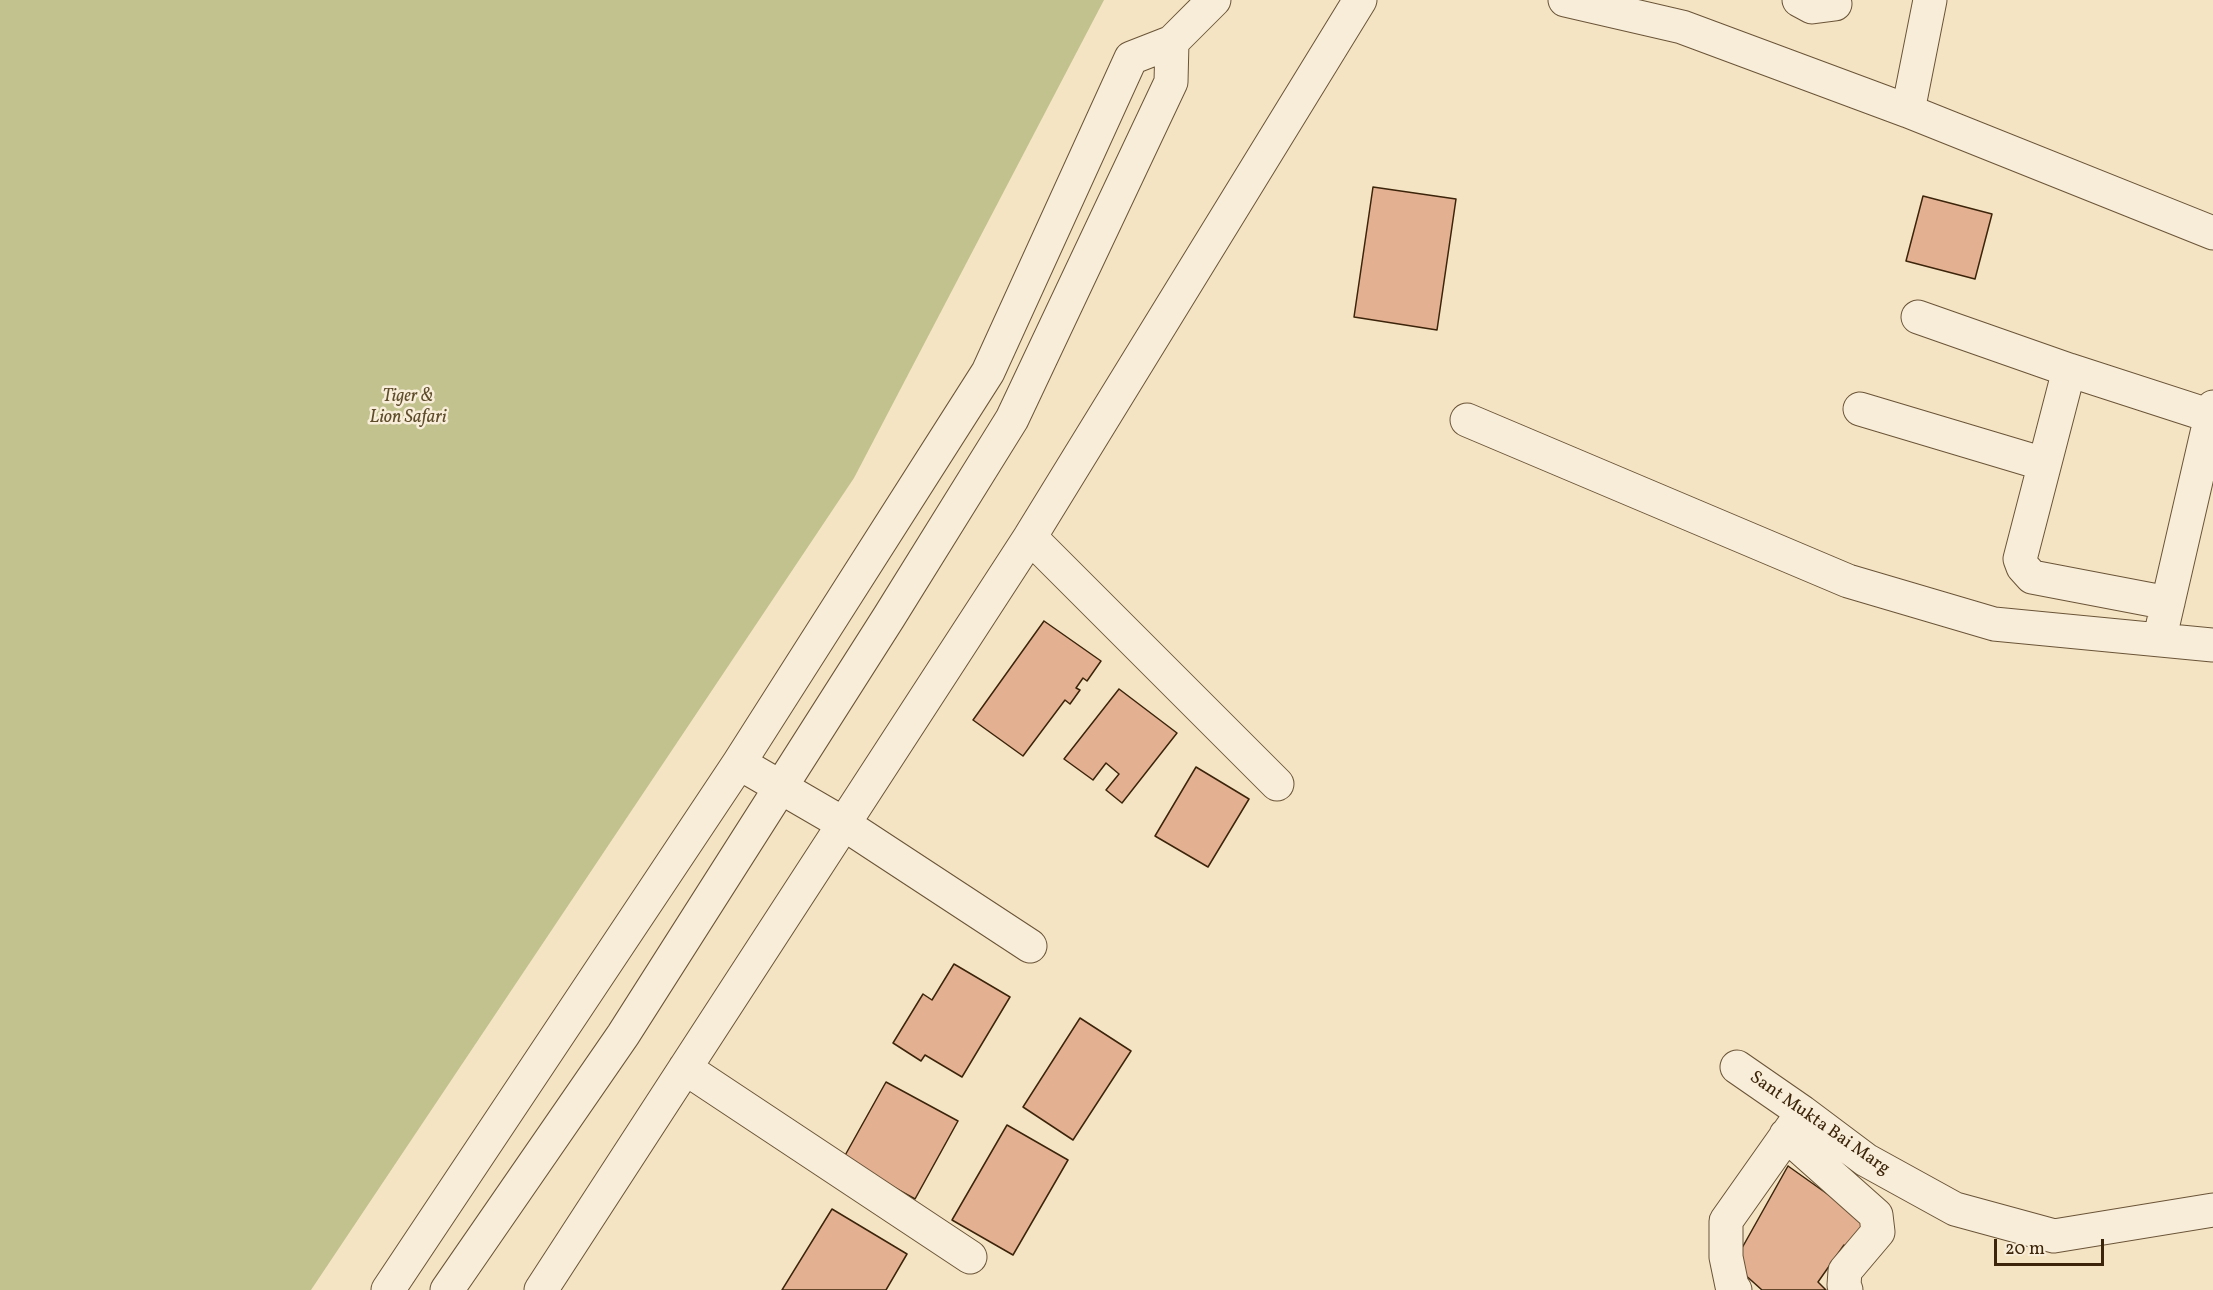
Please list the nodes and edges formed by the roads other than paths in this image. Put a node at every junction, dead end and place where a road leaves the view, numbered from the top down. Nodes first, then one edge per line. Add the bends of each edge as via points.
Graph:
1 (1214, 0) edge
2 (1360, 0) edge
3 (1565, 0) edge
4 (1799, 0) edge
5 (1930, 0) edge
6 (1835, 4) dead end
7 (1682, 13) edge
8 (1172, 42) junction
9 (1908, 111) junction
10 (2213, 233) edge
11 (1918, 317) dead end
12 (2069, 370) junction
13 (1860, 409) dead end
14 (2212, 411) edge
15 (1467, 420) dead end
16 (2044, 464) junction
17 (1030, 537) junction
18 (2168, 603) junction
19 (2159, 640) junction
20 (2213, 645) edge
21 (739, 763) junction
22 (1277, 784) dead end
23 (780, 787) junction
24 (844, 824) junction
25 (1030, 946) dead end
26 (1737, 1067) dead end
27 (685, 1068) junction
28 (1794, 1124) junction
29 (2213, 1210) edge
30 (970, 1257) dead end
31 (388, 1290) edge
32 (447, 1290) edge
33 (541, 1290) edge
34 (1735, 1290) edge
35 (1846, 1290) edge

1 - 8 street
2 - 17 street
3 - 7 street
4 - 6 street via 1812,7
5 - 9 street
7 - 9 street
8 - 21 street via 1131,58 988,372
8 - 23 street via 1171,82 1012,419
9 - 10 street
11 - 12 street
12 - 14 street
12 - 16 street
13 - 16 street
14 - 18 street
15 - 19 street via 1848,581 1994,624
16 - 18 street via 2020,559 2023,567 2032,577
17 - 22 street
17 - 24 street
18 - 19 street
19 - 20 street
21 - 23 street
21 - 31 street
23 - 24 street
23 - 32 street via 623,1035
24 - 25 street
24 - 27 street
26 - 28 street, Sant Mukta Bai Marg
27 - 30 street
27 - 33 street
28 - 29 street, Sant Mukta Bai Marg via 1955,1209 2054,1236
28 - 34 street via 1726,1221 1726,1257
28 - 35 street via 1876,1215 1878,1232 1845,1271

